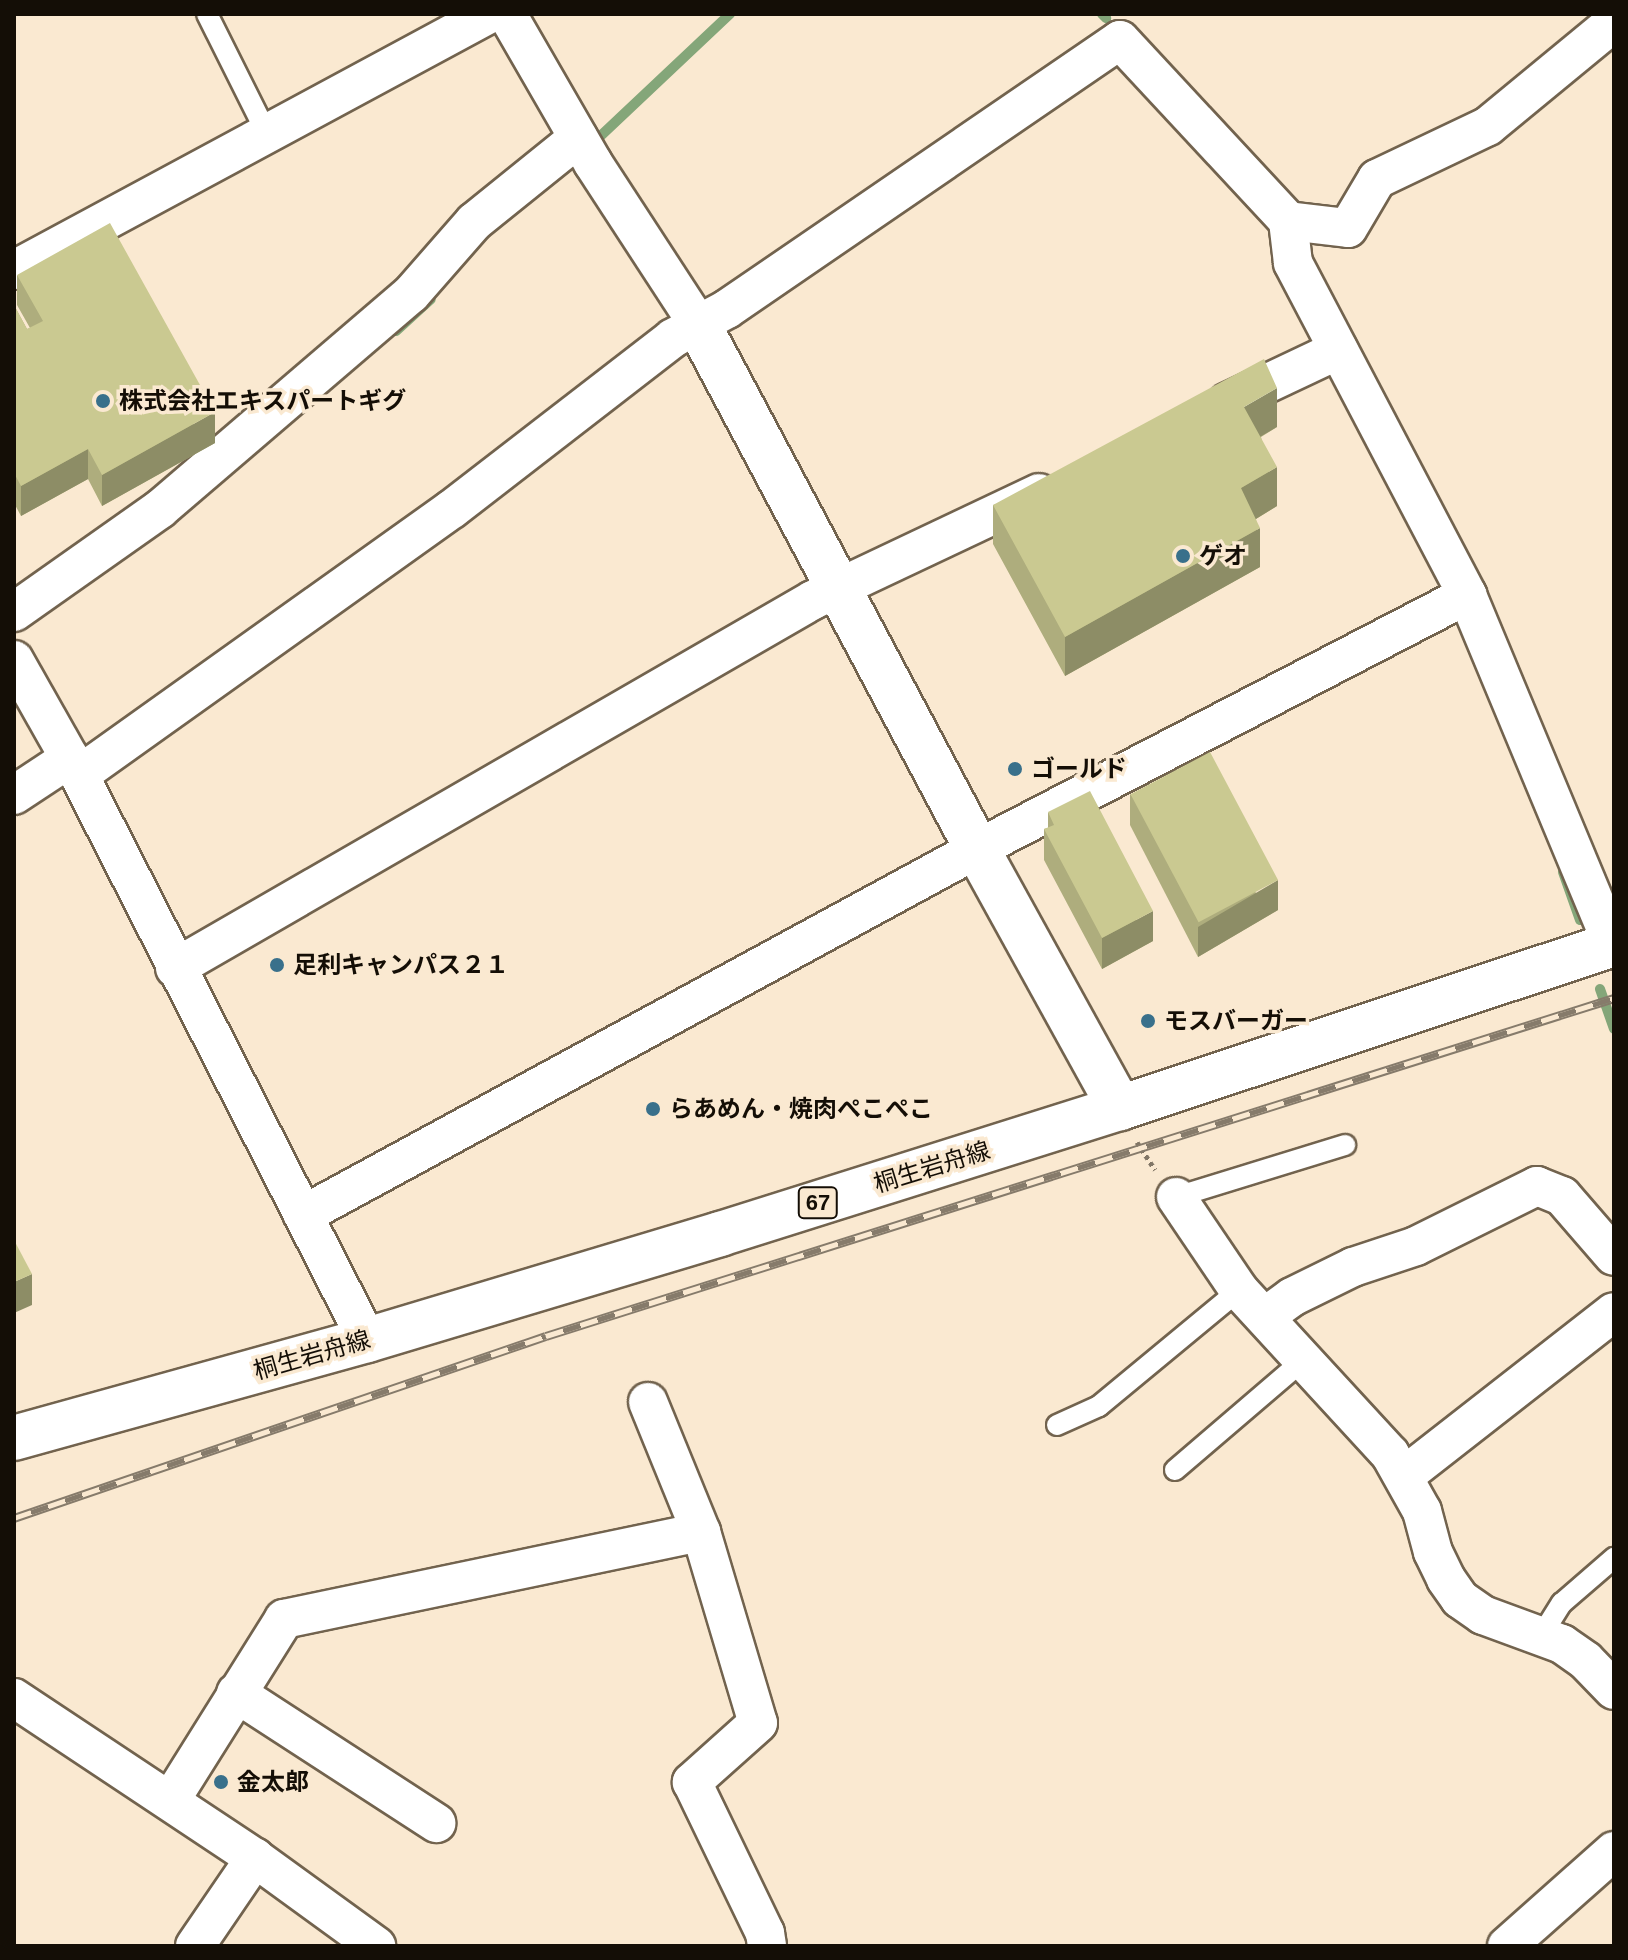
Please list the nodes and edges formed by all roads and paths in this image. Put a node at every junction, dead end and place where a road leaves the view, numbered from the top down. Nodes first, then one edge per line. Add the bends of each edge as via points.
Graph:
1 (207, 14) edge
2 (489, 14) edge
3 (507, 14) edge
4 (1614, 22) edge
5 (267, 134) junction
6 (585, 149) junction
7 (1288, 221) junction
8 (14, 270) edge
9 (698, 324) junction
10 (1338, 350) junction
11 (1196, 418) edge
12 (1068, 479) edge
13 (838, 587) junction
14 (1467, 595) junction
15 (14, 612) edge
16 (14, 660) edge
17 (74, 766) junction
18 (14, 795) edge
19 (977, 849) junction
20 (1614, 944) edge
21 (175, 968) junction
22 (1125, 1119) junction
23 (1345, 1145) dead end
24 (1166, 1184) junction
25 (303, 1215) junction
26 (1614, 1256) edge
27 (1239, 1290) junction
28 (1614, 1312) edge
29 (1266, 1316) junction
30 (367, 1340) junction
31 (1302, 1361) junction
32 (648, 1402) dead end
33 (1057, 1425) dead end
34 (14, 1438) edge
35 (1175, 1470) dead end
36 (1404, 1476) junction
37 (701, 1532) junction
38 (1614, 1558) edge
39 (1541, 1636) junction
40 (1614, 1690) edge
41 (236, 1693) junction
42 (14, 1698) edge
43 (170, 1801) junction
44 (436, 1823) dead end
45 (1614, 1851) edge
46 (255, 1858) junction
47 (195, 1946) edge
48 (376, 1946) edge
49 (767, 1946) edge
50 (1507, 1946) edge

1 - 5 lane
2 - 5 street
3 - 6 street
4 - 7 street via 1488,126 1377,179 1348,228
5 - 8 street
6 - 9 street
6 - 15 street via 474,222 411,294 160,509
7 - 9 street via 1120,40
7 - 10 street via 1293,263
9 - 13 main road
9 - 17 street via 452,509
10 - 11 street
10 - 14 street
12 - 13 street
13 - 19 main road
13 - 21 street
14 - 19 street
14 - 20 street
16 - 17 street
17 - 18 street
17 - 21 street
19 - 22 main road
19 - 25 street
20 - 22 main road, 桐生岩舟線 / 67
21 - 25 street
22 - 24 path
22 - 30 main road, 桐生岩舟線 / 67
23 - 24 lane
24 - 27 street
25 - 30 street
26 - 29 street via 1562,1196 1537,1186 1416,1246 1353,1267
27 - 29 street
27 - 33 lane via 1099,1406
28 - 36 street
29 - 31 street
30 - 34 main road, 桐生岩舟線 / 67
31 - 35 lane
31 - 36 street via 1371,1431
32 - 37 street
36 - 39 street via 1422,1511 1433,1552 1460,1599 1483,1615
37 - 41 street via 284,1619
37 - 49 street via 758,1723 692,1782
38 - 39 lane via 1562,1603
39 - 40 street via 1586,1661
41 - 43 street
41 - 44 street
42 - 43 street
43 - 46 street
45 - 50 street
46 - 47 street
46 - 48 street

